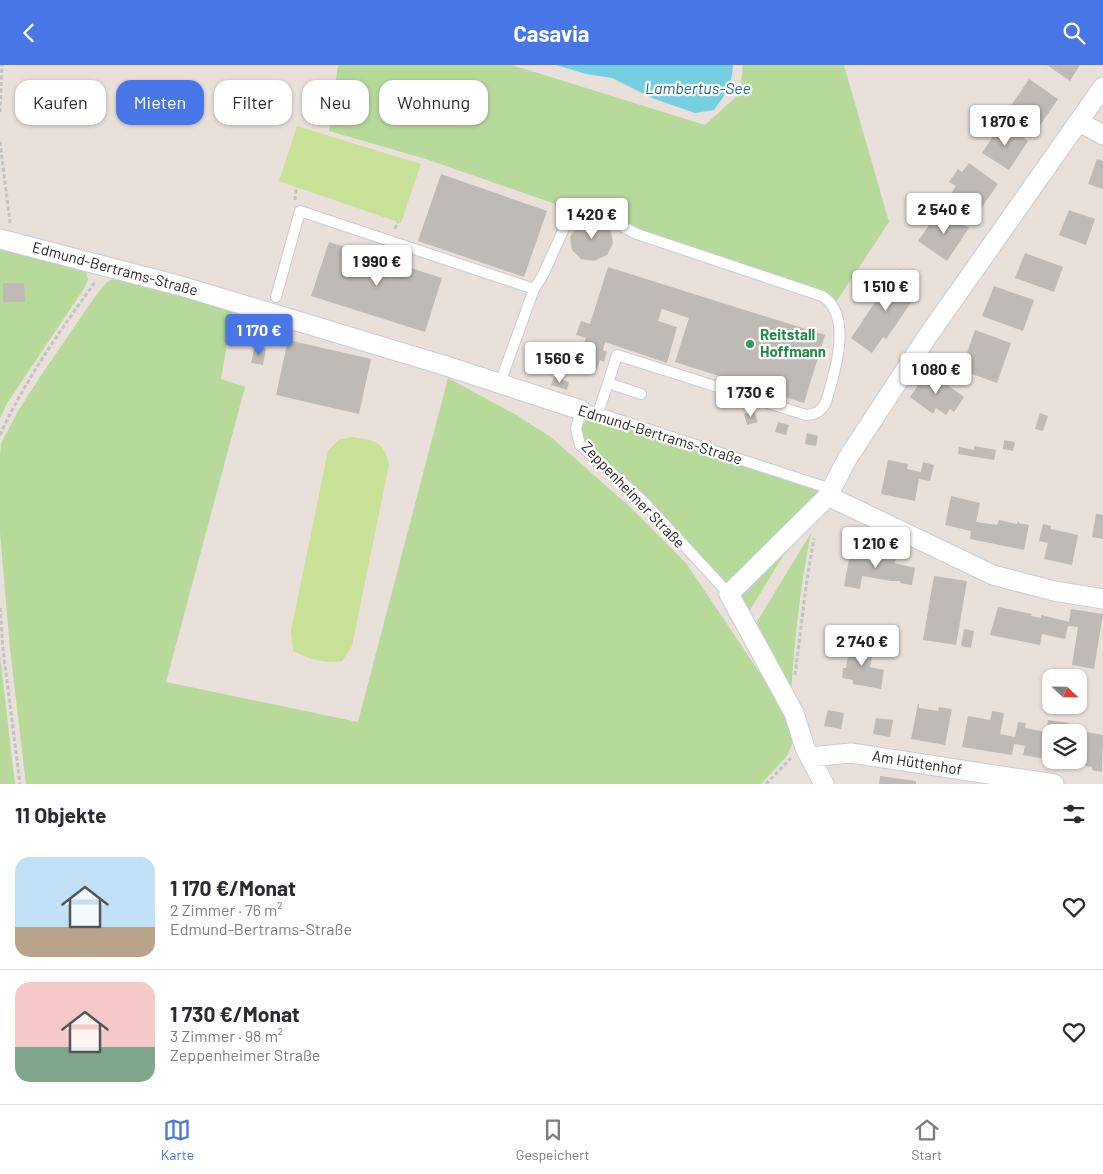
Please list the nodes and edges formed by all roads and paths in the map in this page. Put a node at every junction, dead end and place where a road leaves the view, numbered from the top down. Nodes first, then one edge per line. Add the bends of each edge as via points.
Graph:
1 (2, 65) edge
2 (1103, 87) edge
3 (0, 112) edge
4 (1079, 122) junction
5 (1103, 135) edge
6 (0, 141) edge
7 (0, 157) edge
8 (5, 186) junction
9 (6, 240) edge
10 (102, 265) junction
11 (534, 289) junction
12 (276, 297) dead end
13 (500, 383) junction
14 (608, 383) junction
15 (641, 394) dead end
16 (589, 411) junction
17 (0, 435) edge
18 (829, 493) junction
19 (816, 529) dead end
20 (729, 595) junction
21 (1103, 599) edge
22 (0, 608) edge
23 (795, 684) dead end
24 (808, 752) junction
25 (20, 784) edge
26 (766, 784) edge
27 (824, 784) edge
28 (1054, 784) edge

1 - 3 path
2 - 4 street
4 - 5 street
4 - 18 street via 927,337 846,459
6 - 8 path
7 - 8 path
8 - 9 path
9 - 10 street, Edmund-Bertrams-Straße
10 - 13 street, Edmund-Bertrams-Straße
10 - 17 path via 97,279 31,375
11 - 12 lane via 300,211
11 - 13 lane
11 - 14 lane, Zeppenheimer Straße via 566,224 586,212 600,215 637,234 822,296 833,305 840,347 826,402 822,410 814,414 806,415 617,355
13 - 16 street, Edmund-Bertrams-Straße
14 - 15 lane
14 - 16 lane, Zeppenheimer Straße
16 - 18 lane, Edmund-Bertrams-Straße
16 - 20 lane, Zeppenheimer Straße via 576,429 580,445 642,500
18 - 20 street
18 - 21 street, Edmund-Bertrams-Straße via 993,575 1054,591
19 - 23 path
20 - 24 street, Zeppenheimer Straße via 794,713
22 - 25 path
24 - 26 path via 794,754
24 - 27 street, Zeppenheimer Straße
24 - 28 street, Am Hüttenhof via 851,753

